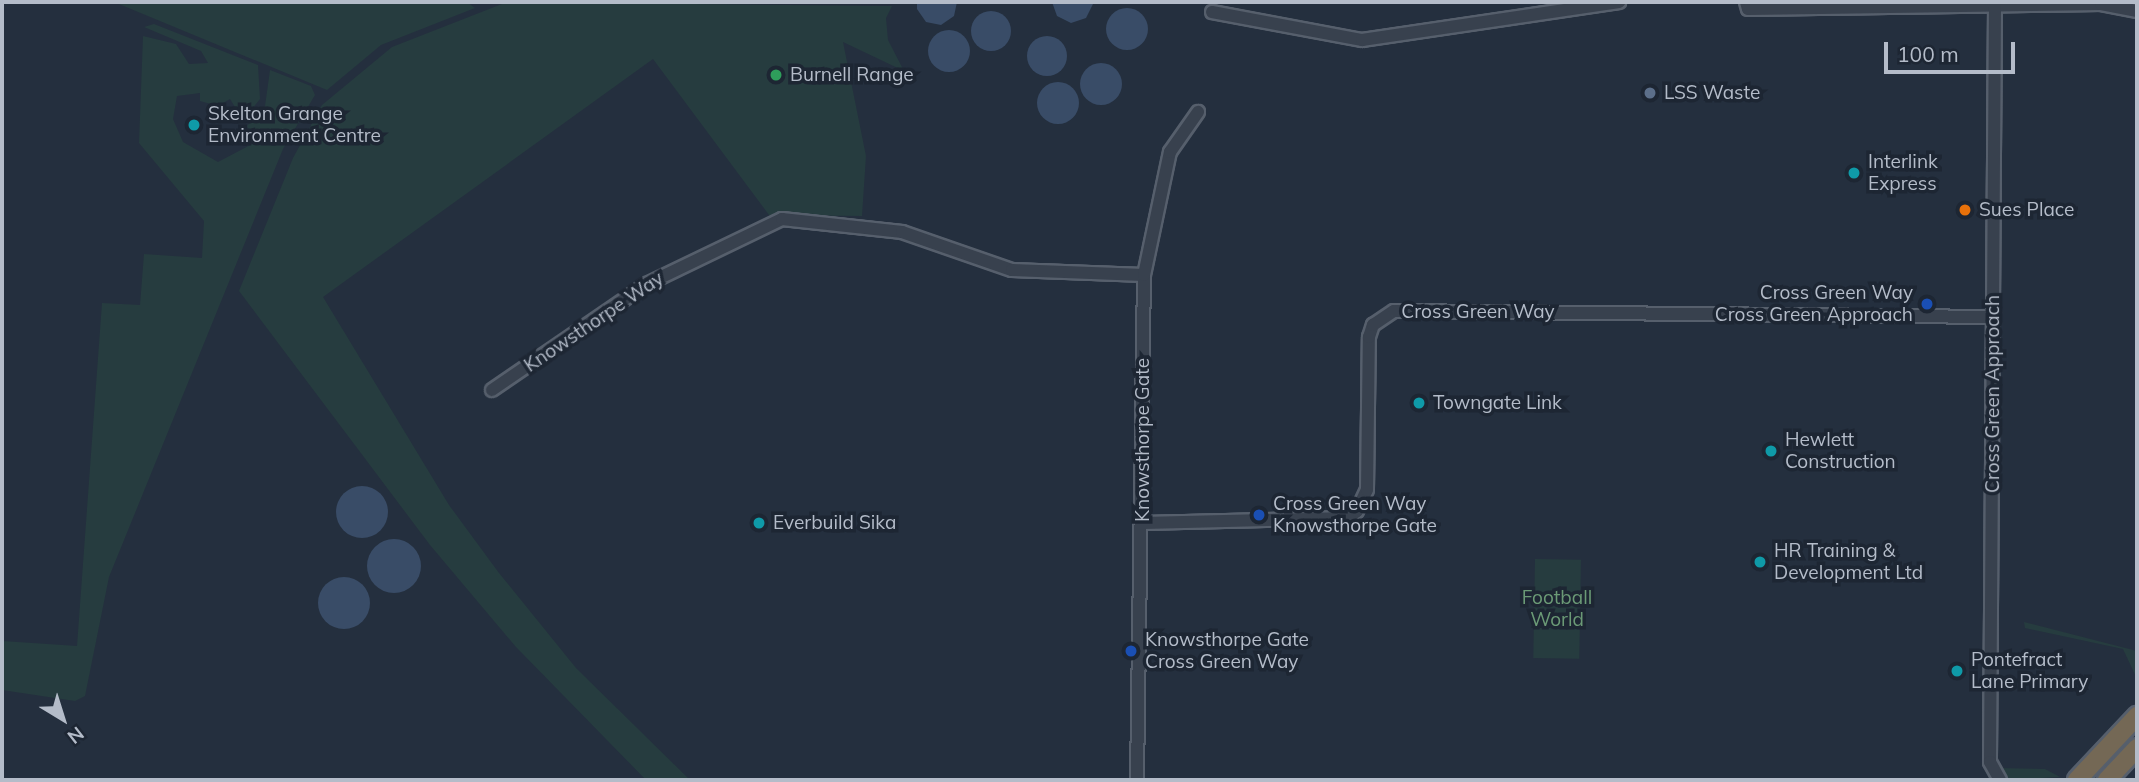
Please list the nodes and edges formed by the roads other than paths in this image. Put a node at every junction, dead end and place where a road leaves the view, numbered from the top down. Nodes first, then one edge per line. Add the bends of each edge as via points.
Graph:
1 (1619, 2) edge
2 (1746, 2) edge
3 (1995, 6) junction
4 (2137, 11) edge
5 (1212, 12) dead end
6 (1198, 112) dead end
7 (1144, 275) junction
8 (1993, 317) junction
9 (492, 390) dead end
10 (1143, 523) junction
11 (2136, 724) edge
12 (2137, 748) edge
13 (2083, 779) edge
14 (1137, 780) edge
15 (2000, 780) edge
16 (2106, 780) edge

1 - 5 street via 1362,40
2 - 3 street via 1748,9
3 - 4 street via 2101,4
3 - 8 street, Cross Green Approach
6 - 7 street, Knowsthorpe Gate via 1170,152
7 - 9 street, Knowsthorpe Way via 1032,273 902,232 782,219 647,284
7 - 10 street, Knowsthorpe Gate
8 - 10 street, Cross Green Way via 1394,311 1373,326 1368,337 1367,491 1357,511 1348,518
8 - 15 street, Cross Green Approach via 1990,762
10 - 14 street, Knowsthorpe Gate
11 - 13 highway
12 - 16 highway

